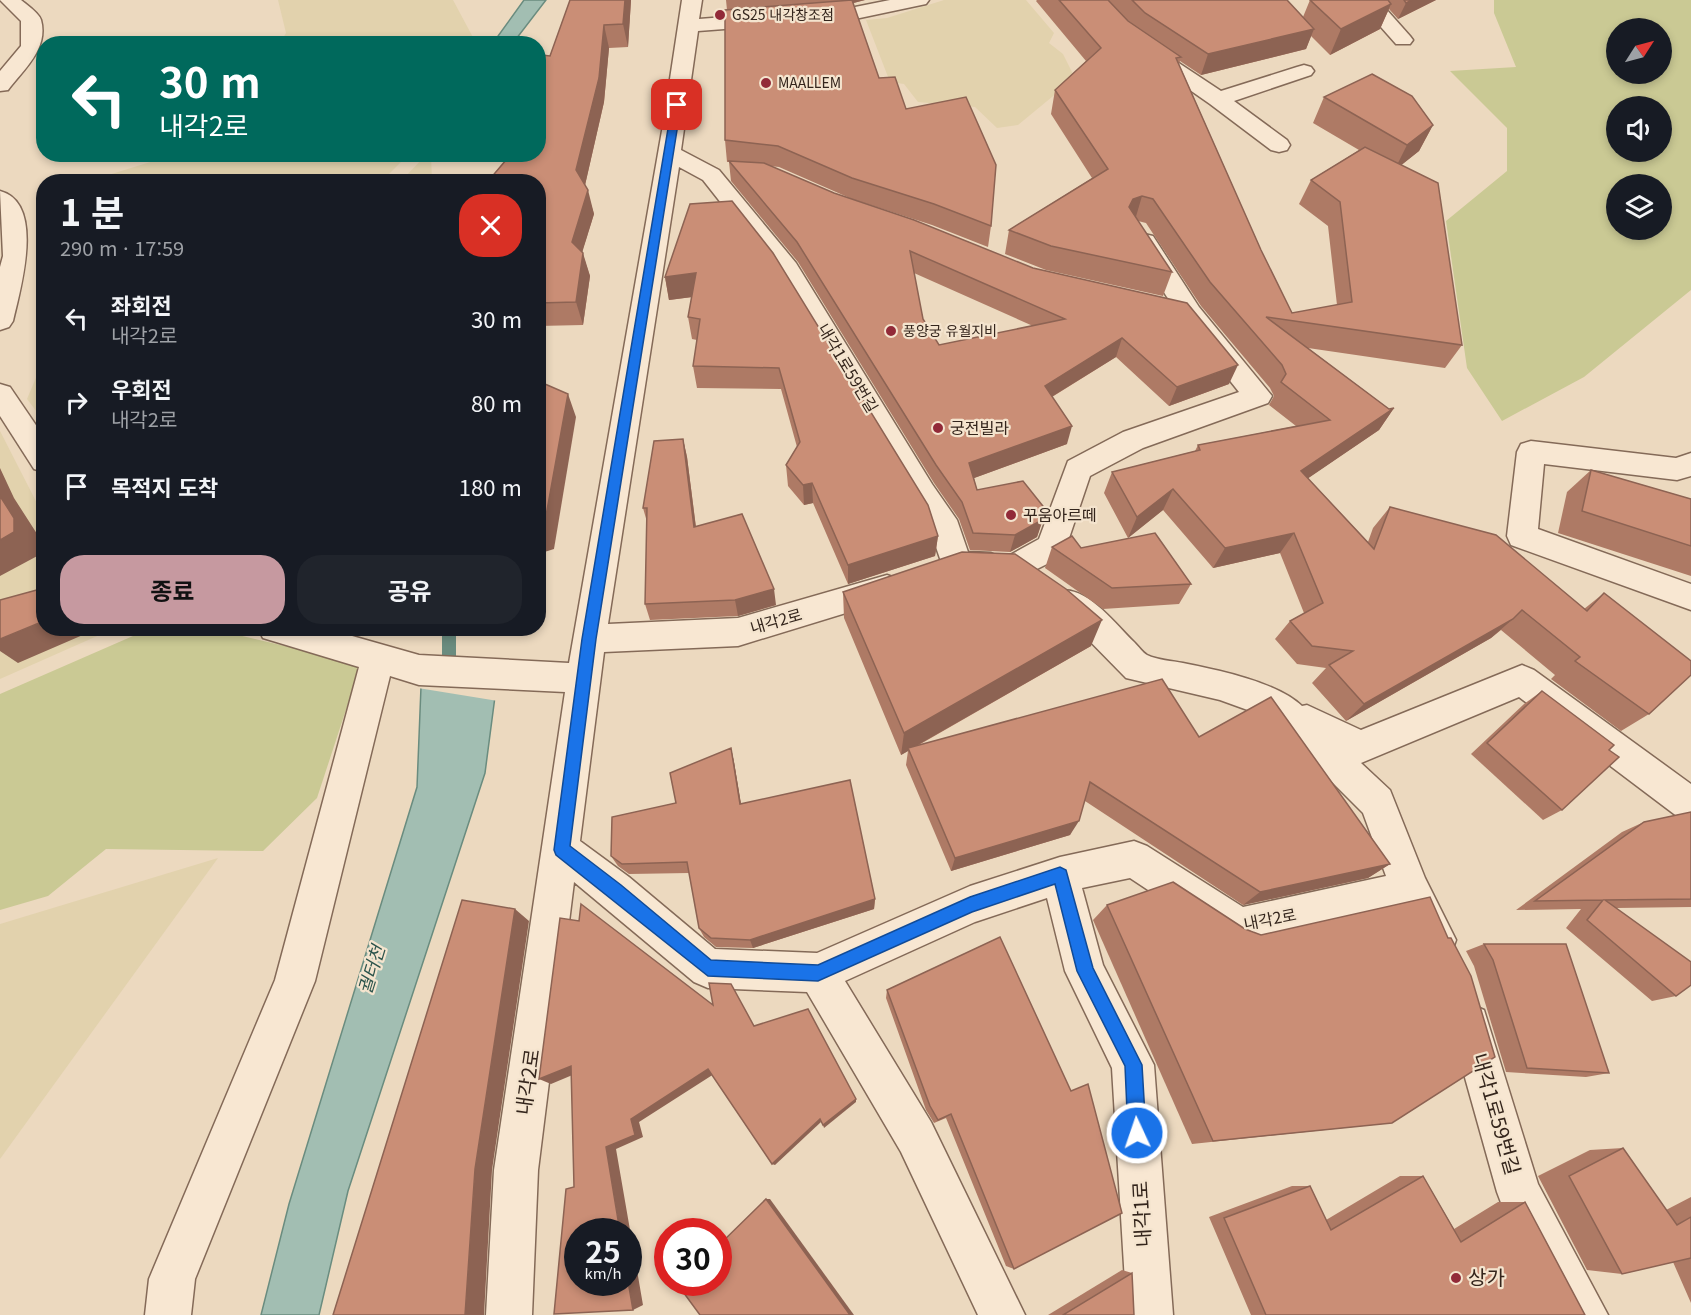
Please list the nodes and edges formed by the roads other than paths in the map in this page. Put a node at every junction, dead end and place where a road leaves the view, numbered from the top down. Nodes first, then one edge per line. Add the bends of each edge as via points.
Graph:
1 (10, 0) edge
2 (919, 0) edge
3 (1094, 0) edge
4 (1367, 0) edge
5 (690, 13) edge
6 (1404, 40) dead end
7 (1304, 71) dead end
8 (0, 85) edge
9 (1218, 99) junction
10 (1279, 145) dead end
11 (669, 153) junction
12 (739, 172) edge
13 (0, 198) edge
14 (1136, 230) edge
15 (1155, 306) edge
16 (1190, 313) junction
17 (0, 321) edge
18 (0, 394) edge
19 (36, 449) edge
20 (1691, 464) edge
21 (956, 564) junction
22 (1015, 567) junction
23 (1691, 597) edge
24 (302, 636) edge
25 (589, 639) junction
26 (378, 658) junction
27 (584, 678) junction
28 (1279, 706) junction
29 (1691, 805) edge
30 (562, 850) junction
31 (1060, 875) junction
32 (1410, 889) junction
33 (818, 973) junction
34 (168, 1315) edge
35 (509, 1315) edge
36 (1002, 1315) edge
37 (1150, 1315) edge
38 (1585, 1315) edge

1 - 8 street via 31,20 31,47
2 - 5 street via 855,13
3 - 9 street via 1131,40
4 - 6 street
5 - 11 street, 내각2로
7 - 9 street
9 - 10 street
11 - 12 street
11 - 21 street, 내각1로59번길 via 711,175 787,269 942,520
11 - 25 street, 내각2로
13 - 17 street via 12,214 15,256
14 - 16 street
15 - 16 street
16 - 22 street via 1258,396 1133,440 1078,469 1052,548
18 - 19 street
20 - 23 street via 1677,469 1531,452 1522,536
21 - 22 street
21 - 25 street, 내각2로 via 738,632
22 - 28 street, 내각1로59번길 via 1084,614 1138,668 1220,685
24 - 26 street
25 - 27 street, 내각2로
26 - 27 street via 419,670
26 - 34 street via 295,981 172,1279
27 - 30 street, 내각2로
28 - 29 street, 내각1로59번길 via 1360,747 1522,680
28 - 32 street, 내각1로59번길 via 1377,802
30 - 33 street, 내각2로 via 708,968
30 - 35 street, 내각2로 via 516,1170
31 - 32 street, 내각2로 via 1134,859 1239,927
31 - 33 street, 내각2로 via 970,905
31 - 37 street, 내각1로 via 1086,971 1133,1065
32 - 38 street, 내각1로59번길 via 1457,981 1519,1192
33 - 36 street via 916,1137

